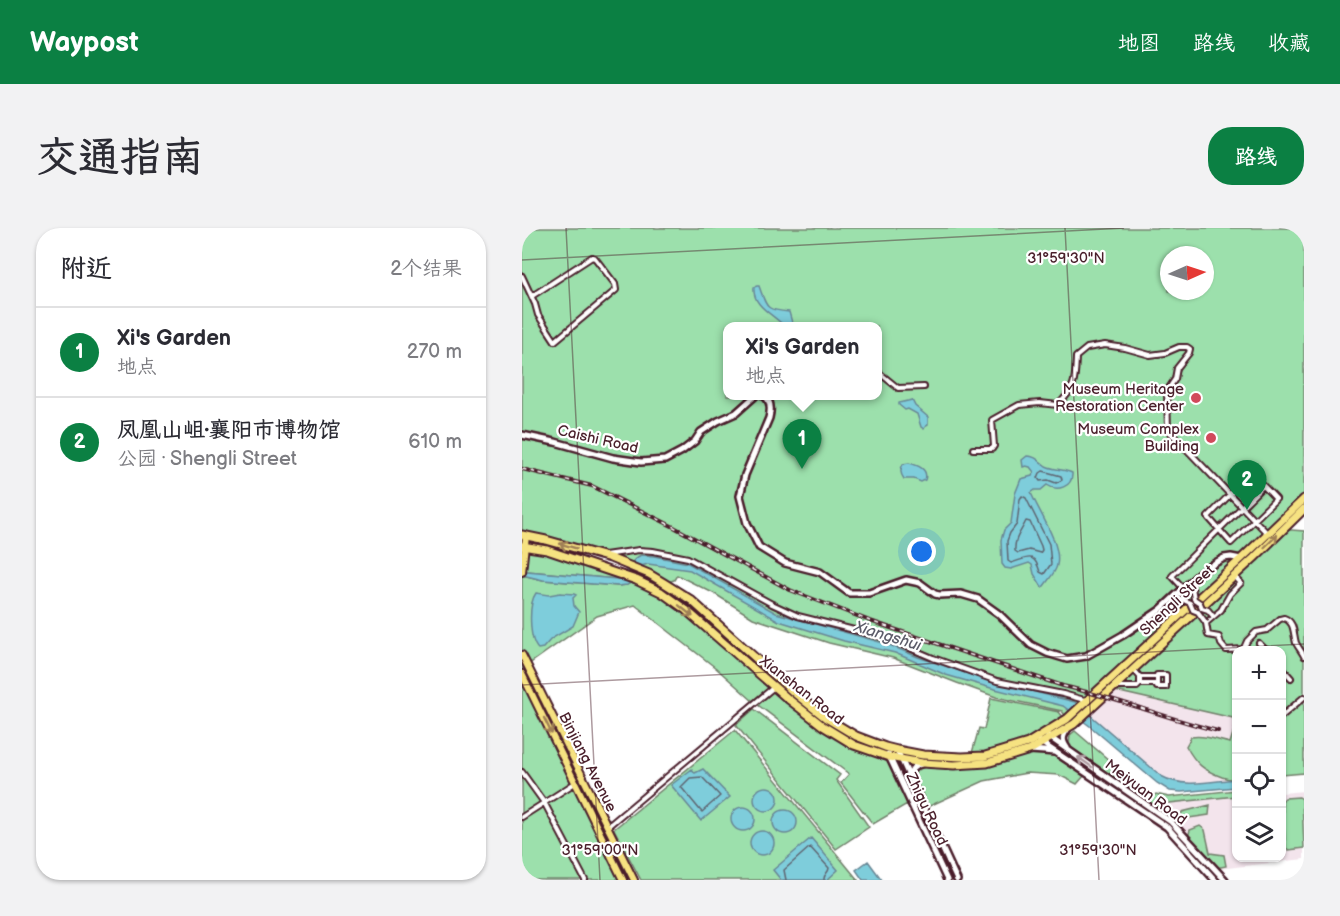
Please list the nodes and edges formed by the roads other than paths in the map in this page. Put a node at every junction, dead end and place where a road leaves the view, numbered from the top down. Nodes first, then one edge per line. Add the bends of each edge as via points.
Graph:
1 (526, 228) edge
2 (522, 234) edge
3 (522, 276) edge
4 (532, 296) junction
5 (882, 375) edge
6 (924, 387) dead end
7 (751, 400) edge
8 (769, 400) edge
9 (522, 435) edge
10 (973, 449) dead end
11 (1263, 486) junction
12 (1230, 494) junction
13 (1304, 499) edge
14 (1242, 507) junction
15 (1304, 509) edge
16 (1254, 520) junction
17 (1219, 530) junction
18 (1267, 533) junction
19 (524, 535) edge
20 (523, 547) edge
21 (547, 550) junction
22 (600, 555) junction
23 (1241, 559) junction
24 (523, 561) edge
25 (522, 572) edge
26 (1234, 576) junction
27 (1183, 589) junction
28 (1194, 599) junction
29 (1190, 603) junction
30 (1213, 616) junction
31 (1206, 623) junction
32 (1245, 646) edge
33 (1232, 650) edge
34 (522, 655) edge
35 (1304, 656) edge
36 (1133, 670) junction
37 (1286, 673) edge
38 (522, 674) edge
39 (1140, 677) junction
40 (1149, 677) junction
41 (1157, 677) junction
42 (1292, 678) dead end
43 (1140, 684) junction
44 (1149, 684) junction
45 (1157, 684) junction
46 (774, 687) junction
47 (1115, 687) junction
48 (1304, 697) edge
49 (1088, 705) junction
50 (1286, 709) edge
51 (1070, 723) junction
52 (1047, 736) junction
53 (1039, 741) junction
54 (885, 747) junction
55 (897, 750) junction
56 (1028, 750) junction
57 (1070, 752) junction
58 (1057, 753) junction
59 (900, 758) junction
60 (891, 760) junction
61 (925, 763) junction
62 (522, 772) edge
63 (910, 780) junction
64 (576, 783) junction
65 (544, 803) junction
66 (522, 817) edge
67 (607, 827) junction
68 (585, 880) edge
69 (623, 880) edge
70 (634, 880) edge
71 (947, 880) edge
72 (957, 880) edge
73 (1215, 880) edge
74 (1225, 880) edge

1 - 2 street
3 - 4 street
4 - 4 street via 537,315 555,341 616,290 592,257
5 - 6 street via 898,387
7 - 9 street, Caishi Road via 736,414 701,432 695,441 665,460 613,458
8 - 27 street via 769,418 740,496 747,523 759,547 785,563 820,573 849,593 868,593 906,580 920,583 935,594 961,594 978,599 1030,645 1067,659 1086,656 1123,635
10 - 12 street via 992,449 992,420 1019,405 1058,405 1075,383 1076,357 1087,348 1105,345 1150,355 1187,346 1189,353 1167,391 1168,430
11 - 12 street via 1251,472
11 - 14 street
11 - 16 street via 1275,499
12 - 14 street
12 - 17 street via 1208,517
13 - 18 highway, Shengli Street
14 - 16 street
14 - 17 street
26 -> 15 highway, Shengli Street
16 - 17 street via 1231,543
16 - 18 street
17 - 27 street via 1172,576
18 - 23 highway, Shengli Street
19 - 20 main road
22 -> 19 highway
20 - 21 highway
20 - 24 main road
21 - 24 main road via 527,553
21 -> 46 highway, Xianshan Road via 661,592
22 - 49 street via 639,550 688,558 798,616 886,638 997,681 1063,694
22 - 54 highway, Xianshan Road via 639,570 691,600 826,718
23 - 27 street via 1224,558
23 - 49 highway, Shengli Street
24 - 25 main road
26 - 30 street via 1241,583
26 - 36 highway, Shengli Street
27 - 28 street, bridge via 1190,585
27 - 29 street, bridge via 1178,596
28 - 29 street, bridge
28 - 30 street, bridge
29 - 31 street, bridge
30 - 31 street
31 - 33 street via 1208,635 1219,637 1226,650
32 - 35 street via 1256,632 1267,630 1284,618 1291,621
34 - 67 main road, Binjiang Avenue
36 - 39 street
36 - 47 highway, Shengli Street
37 - 42 street
38 -> 64 main road, Binjiang Avenue
39 - 40 street
39 - 43 street
40 - 41 street
40 - 44 street
41 - 45 street
41 - 45 street via 1166,675 1166,687
43 - 44 street
43 - 47 street
44 - 45 street
46 - 60 highway, Xianshan Road via 823,726 854,745
46 - 67 street
47 - 49 highway, Shengli Street
48 - 50 street
49 - 51 highway, Shengli Street
51 - 52 highway, Xianshan Road
51 - 57 street via 1063,737
52 - 53 highway, Xianshan Road
52 - 57 street, Meiyuan Road
53 - 55 highway, Xianshan Road via 985,756 954,758
53 - 56 highway, Xianshan Road
53 - 58 street, Meiyuan Road
54 - 55 highway, Xianshan Road
54 - 60 street, Zhigu Road
55 - 59 street, Zhigu Road
56 - 58 street
56 - 61 highway, Xianshan Road via 987,763
74 -> 57 street, Meiyuan Road via 1171,822
58 - 73 street, Meiyuan Road via 1167,827
59 - 60 highway, Xianshan Road
59 - 61 highway, Xianshan Road
59 - 63 street, Zhigu Road
60 - 71 street, Zhigu Road
61 - 63 street via 914,767
62 - 65 street
63 - 72 street, Zhigu Road
64 - 65 street
64 - 69 main road, Binjiang Avenue
65 - 66 street
65 - 68 street
67 - 70 main road, Binjiang Avenue

